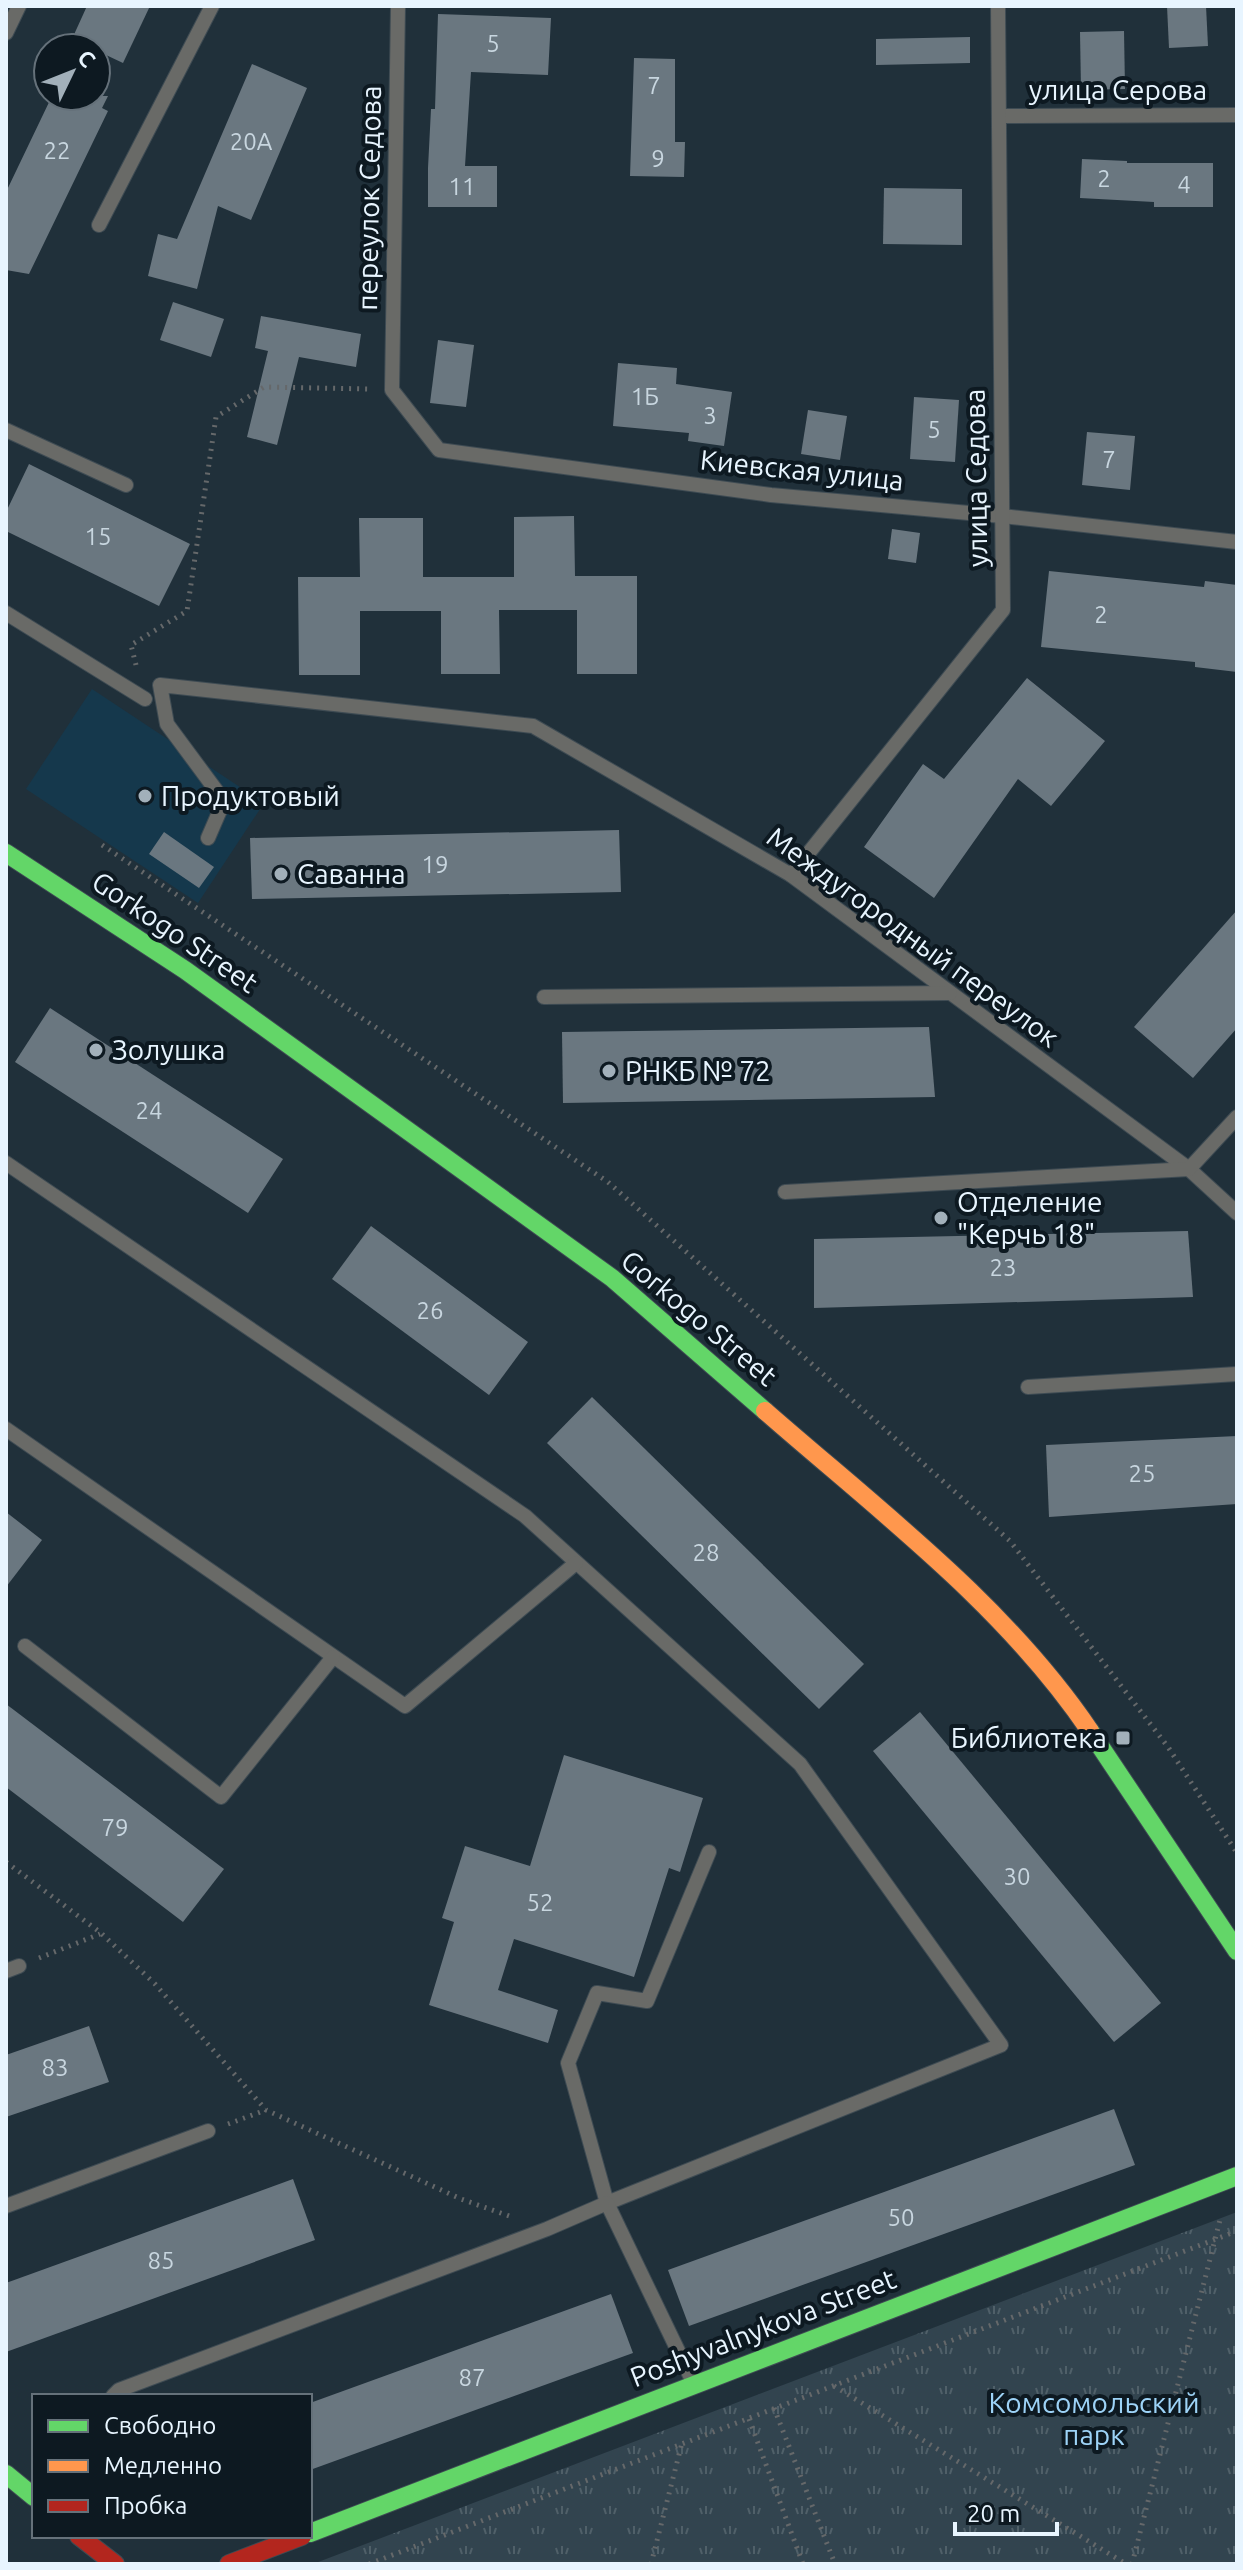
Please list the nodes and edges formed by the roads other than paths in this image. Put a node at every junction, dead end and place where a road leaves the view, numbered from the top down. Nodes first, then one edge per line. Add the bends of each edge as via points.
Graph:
1 (19, 6) edge
2 (212, 6) edge
3 (398, 6) edge
4 (998, 6) edge
5 (6, 33) edge
6 (1237, 115) edge
7 (999, 116) junction
8 (99, 225) dead end
9 (392, 390) joint
10 (6, 430) edge
11 (126, 485) dead end
12 (1002, 516) junction
13 (1237, 542) edge
14 (6, 613) edge
15 (145, 699) road end
16 (208, 838) dead end
17 (6, 853) edge
18 (791, 875) junction
19 (950, 992) junction
20 (544, 997) dead end
21 (1237, 1117) edge
22 (6, 1163) edge
23 (1189, 1169) junction
24 (785, 1192) dead end
25 (1237, 1213) edge
26 (1237, 1374) edge
27 (1028, 1387) dead end
28 (6, 1429) edge
29 (576, 1563) junction
30 (25, 1646) dead end
31 (333, 1657) junction
32 (709, 1852) dead end
33 (1237, 1951) edge
34 (208, 2131) road end
35 (1234, 2177) edge
36 (607, 2203) junction
37 (6, 2206) edge
38 (694, 2385) junction
39 (115, 2394) edge
40 (16, 2477) edge
41 (32, 2495) edge
42 (312, 2532) edge
43 (82, 2538) edge
44 (297, 2538) edge
45 (115, 2564) edge
46 (229, 2564) edge

1 - 5 lane
2 - 8 lane
3 - 9 lane, переулок Седова
4 - 7 lane, улица Седова
6 - 7 lane, улица Серова
7 - 12 lane, улица Седова
9 - 12 lane, Киевская улица via 439,450 771,495
10 - 11 lane
12 - 13 lane, Киевская улица
12 - 18 lane, улица Седова via 1003,610
14 - 15 lane
16 - 18 lane, Междугородный переулок via 224,801 167,724 160,685 533,726
17 - 33 main road, Gorkogo Street via 185,970 612,1278 925,1550 1003,1625 1066,1696
18 - 19 lane, Междугородный переулок
19 - 20 lane
19 - 23 lane, Междугородный переулок
21 - 23 lane
22 - 29 lane via 525,1516
23 - 24 lane
23 - 25 lane, Междугородный переулок
26 - 27 lane
28 - 31 lane
29 - 31 lane via 405,1706
29 - 36 lane via 800,1764 1001,2045
30 - 31 lane via 221,1797
32 - 36 lane via 647,2001 597,1993 568,2063
34 - 37 lane
35 - 38 main road, Poshyvalnykova Street
36 - 38 lane
36 - 39 lane
38 - 42 main road, Poshyvalnykova Street
40 - 41 main road
43 - 45 main road
44 - 46 main road

